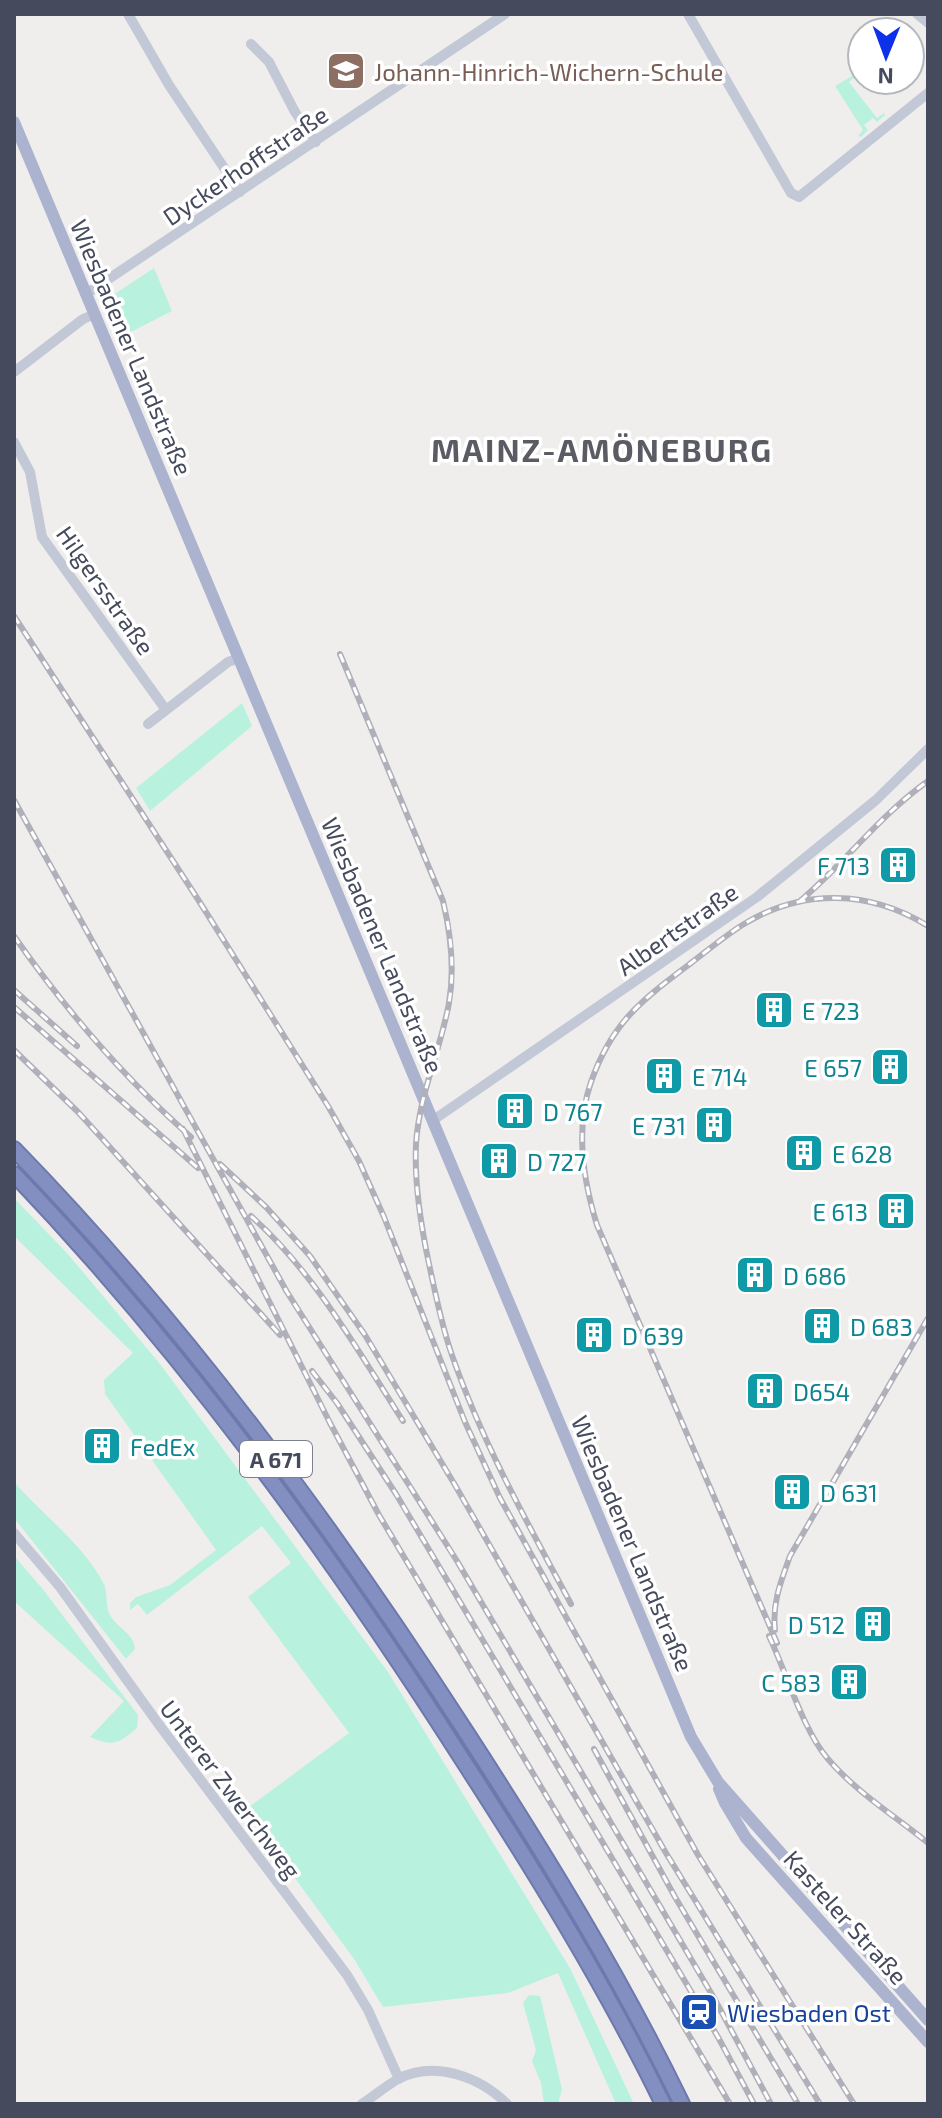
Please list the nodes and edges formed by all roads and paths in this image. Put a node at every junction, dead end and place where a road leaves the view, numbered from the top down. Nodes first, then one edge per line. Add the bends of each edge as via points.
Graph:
1 (128, 14) edge
2 (505, 14) edge
3 (688, 14) edge
4 (917, 14) edge
5 (928, 23) edge
6 (251, 44) dead end
7 (928, 93) edge
8 (14, 122) edge
9 (316, 142) junction
10 (240, 192) junction
11 (86, 294) junction
12 (95, 314) junction
13 (14, 372) edge
14 (14, 442) edge
15 (239, 658) junction
16 (166, 710) junction
17 (148, 724) dead end
18 (928, 749) edge
19 (432, 1121) junction
20 (14, 1149) edge
21 (14, 1174) edge
22 (14, 1533) edge
23 (718, 1782) junction
24 (778, 1850) joint
25 (763, 1857) joint
26 (928, 2020) edge
27 (928, 2042) edge
28 (399, 2079) junction
29 (362, 2104) edge
30 (507, 2104) edge
31 (661, 2104) edge
32 (685, 2104) edge

1 - 10 street
2 - 9 street, Dyckerhoffstraße
3 - 7 street via 791,193 799,197
4 - 5 street
6 - 9 street via 269,62
8 - 11 main road, Wiesbadener Landstraße
9 - 10 street, Dyckerhoffstraße
10 - 11 street, Dyckerhoffstraße
11 - 12 main road, Wiesbadener Landstraße
12 - 13 street
12 - 15 main road, Wiesbadener Landstraße
14 - 16 street, Hilgersstraße via 30,472 42,537
15 - 16 street
15 - 19 main road, Wiesbadener Landstraße
16 - 17 street
18 - 19 street, Albertstraße via 876,800 757,897
19 - 23 main road, Wiesbadener Landstraße via 668,1684
20 - 32 highway, A 671 via 157,1307 364,1579 514,1807
21 - 31 highway, A 671 via 162,1341 349,1589 499,1816
22 - 28 street, Unterer Zwerchweg via 60,1587 347,1975
23 - 24 main road, Wiesbadener Landstraße
23 - 25 main road, Wiesbadener Landstraße via 736,1823
24 - 26 main road, Kasteler Straße
25 - 27 main road, Kasteler Straße
28 - 29 street
28 - 30 street via 435,2072 458,2075

